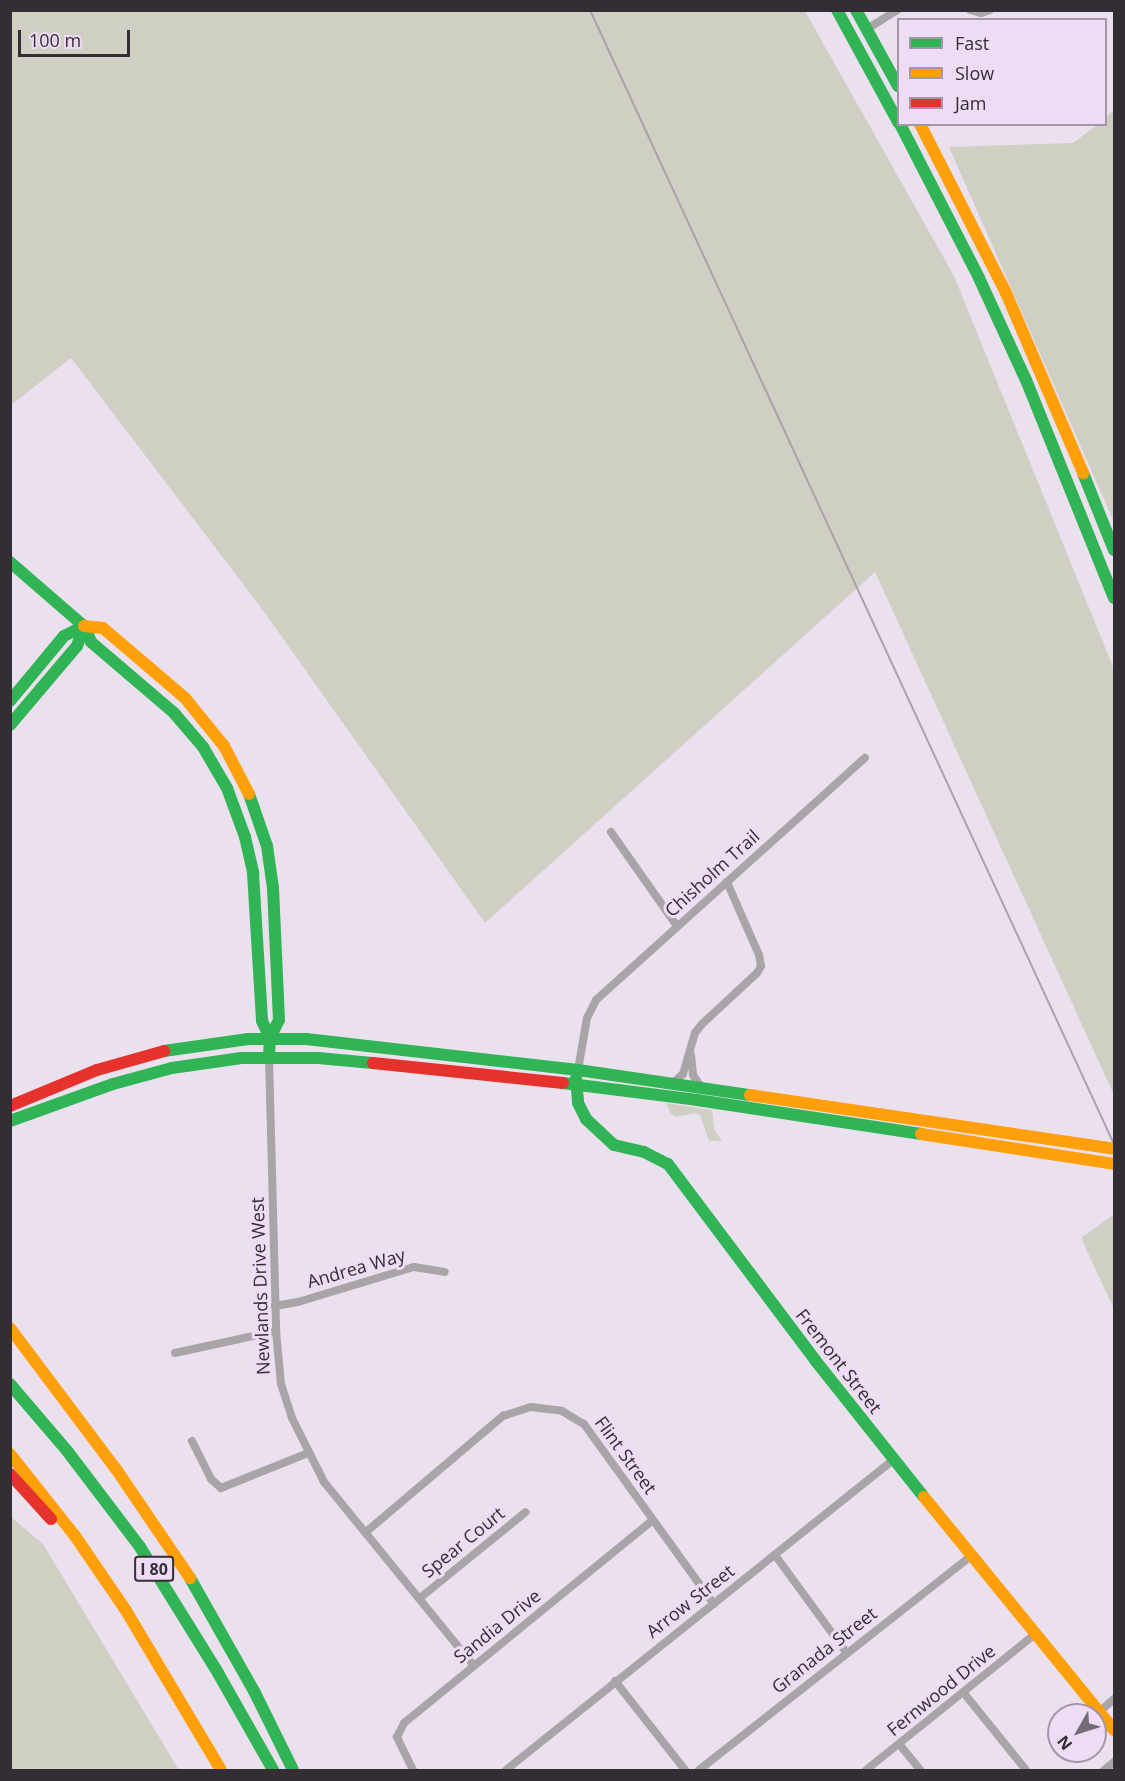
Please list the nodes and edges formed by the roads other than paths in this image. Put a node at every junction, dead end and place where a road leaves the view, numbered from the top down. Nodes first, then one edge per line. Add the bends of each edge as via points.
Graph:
1 (837, 10) edge
2 (856, 10) edge
3 (897, 10) edge
4 (970, 10) edge
5 (990, 10) edge
6 (867, 29) junction
7 (897, 84) edge
8 (897, 119) edge
9 (901, 126) edge
10 (921, 126) edge
11 (1016, 357) junction
12 (1050, 392) junction
13 (1062, 464) junction
14 (1114, 550) edge
15 (10, 562) edge
16 (1114, 598) edge
17 (84, 626) junction
18 (10, 701) edge
19 (10, 725) edge
20 (194, 736) junction
21 (224, 746) junction
22 (865, 758) dead end
23 (611, 832) dead end
24 (727, 882) junction
25 (678, 926) junction
26 (587, 1018) joint
27 (270, 1038) junction
28 (690, 1054) junction
29 (269, 1057) junction
30 (578, 1070) junction
31 (673, 1083) junction
32 (576, 1084) junction
33 (701, 1087) junction
34 (13, 1106) edge
35 (10, 1121) edge
36 (1114, 1149) edge
37 (1114, 1164) edge
38 (446, 1272) dead end
39 (275, 1306) junction
40 (10, 1328) edge
41 (276, 1331) junction
42 (175, 1353) dead end
43 (10, 1383) edge
44 (192, 1441) dead end
45 (308, 1453) junction
46 (10, 1454) edge
47 (894, 1459) junction
48 (10, 1474) edge
49 (526, 1512) dead end
50 (653, 1520) junction
51 (366, 1532) junction
52 (775, 1555) junction
53 (971, 1556) junction
54 (420, 1598) junction
55 (714, 1604) junction
56 (1035, 1634) junction
57 (846, 1652) junction
58 (154, 1654) junction
59 (474, 1666) junction
60 (615, 1681) junction
61 (963, 1692) junction
62 (1092, 1703) edge
63 (900, 1745) junction
64 (1114, 1762) edge
65 (221, 1770) edge
66 (273, 1770) edge
67 (293, 1770) edge
68 (413, 1770) edge
69 (506, 1770) edge
70 (685, 1770) edge
71 (699, 1770) edge
72 (866, 1770) edge
73 (920, 1770) edge
74 (1026, 1770) edge
75 (1104, 1770) edge

1 - 8 main road
2 - 6 main road
3 - 6 street
4 - 5 street
6 - 7 main road
9 - 11 main road
10 - 12 main road via 985,250
11 - 12 main road
11 - 13 main road
12 - 13 main road via 1047,403 1061,441
12 - 14 main road
13 - 16 main road
15 - 17 main road
17 - 18 main road via 64,636
17 - 19 main road via 77,646
17 - 20 main road via 91,642 164,704
17 - 21 main road via 103,628 163,679 195,709
20 - 21 main road via 211,736
20 - 27 main road via 227,788 245,837 254,883 262,1021
21 - 27 main road via 254,804 271,866 279,1020
22 - 24 street, Chisholm Trail
23 - 25 street
24 - 25 street, Chisholm Trail
24 - 28 street via 761,966 702,1024 695,1033
25 - 26 street, Chisholm Trail via 596,1000
26 - 30 street, Fremont Street
27 - 29 main road
27 - 30 main road via 332,1040
27 - 34 main road via 158,1052 97,1070
28 - 31 street via 683,1074
28 - 33 street via 693,1076
29 - 32 main road via 342,1059
29 - 35 main road via 217,1060 152,1073
29 - 39 street, Newlands Drive West
30 - 31 main road
30 - 32 main road, Fremont Street
31 - 33 main road
32 - 37 main road
32 - 47 main road, Fremont Street via 582,1111 614,1145 644,1152 668,1164
33 - 36 main road
38 - 39 street, Andrea Way via 414,1267
39 - 41 street, Newlands Drive West
40 - 67 main road via 116,1469 186,1572 254,1691
41 - 42 street
41 - 45 street, Newlands Drive West via 281,1384
43 - 66 main road, I 80 via 140,1547
44 - 45 street via 211,1479 221,1488
45 - 51 street, Newlands Drive West via 324,1482
46 - 58 main road, I 80 via 82,1546
47 - 52 street, Arrow Street
47 - 53 main road, Fremont Street
48 - 58 main road via 68,1539
49 - 54 street, Spear Court
50 - 51 street, Flint Street via 584,1424 562,1411 531,1407 503,1416
50 - 55 street, Flint Street
50 - 59 street, Sandia Drive
51 - 54 street, Newlands Drive West
52 - 55 street, Arrow Street
52 - 57 street
53 - 56 main road, Fremont Street
53 - 57 street, Granada Street
54 - 59 street, Newlands Drive West
55 - 60 street, Arrow Street
56 - 61 street, Fernwood Drive
56 - 62 main road, Fremont Street
57 - 71 street, Granada Street
58 - 65 main road, I 80
59 - 68 street, Sandia Drive via 400,1727 397,1737
60 - 69 street, Arrow Street
60 - 70 street
61 - 63 street, Fernwood Drive
61 - 74 street
63 - 72 street, Fernwood Drive
63 - 73 street
64 - 75 street

